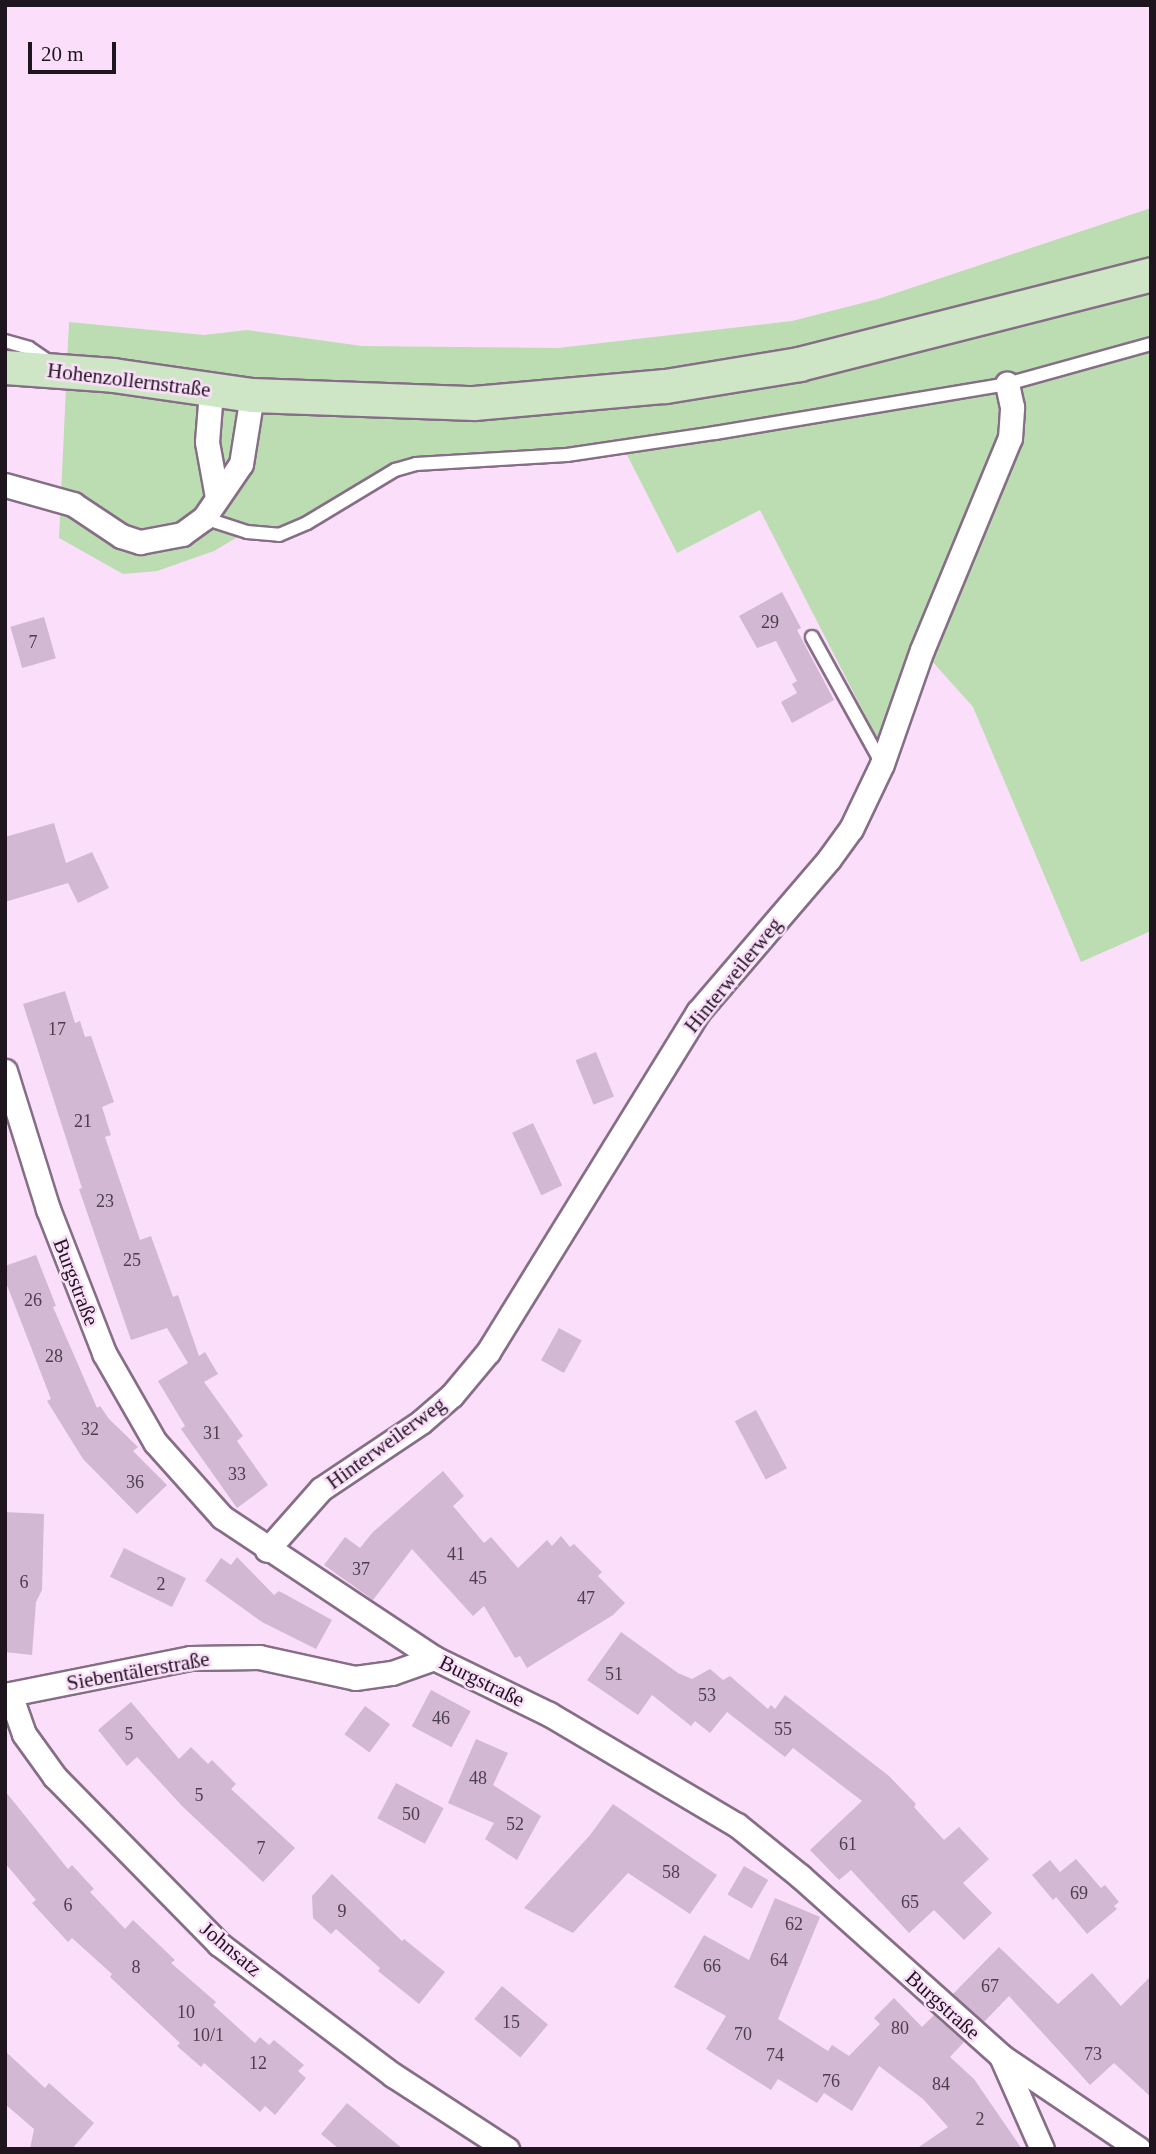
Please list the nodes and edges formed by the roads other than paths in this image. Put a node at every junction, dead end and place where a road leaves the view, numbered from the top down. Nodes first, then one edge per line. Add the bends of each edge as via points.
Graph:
1 (1151, 274) edge
2 (5, 341) edge
3 (1151, 344) edge
4 (5, 367) edge
5 (60, 370) junction
6 (1007, 384) junction
7 (211, 391) junction
8 (252, 395) junction
9 (5, 485) edge
10 (217, 497) junction
11 (204, 518) junction
12 (812, 637) dead end
13 (882, 764) junction
14 (5, 1071) edge
15 (267, 1550) junction
16 (434, 1658) junction
17 (8, 1695) edge
18 (1001, 2056) junction
19 (507, 2149) edge
20 (1042, 2149) edge
21 (1139, 2149) edge

1 - 8 main road, Hohenzollernstraße via 799,364 664,386 474,403
2 - 5 lane via 29,348
3 - 6 lane
4 - 5 main road, Hohenzollernstraße
5 - 7 main road, Hohenzollernstraße
6 - 11 lane via 567,455 416,464 395,470 279,535 247,532
6 - 13 street, Hinterweilerweg via 1012,407 1010,438 922,650
7 - 8 main road, Hohenzollernstraße
7 - 10 street via 206,442
8 - 10 street via 241,464
9 - 11 street via 73,504 121,536 140,542 182,534
10 - 11 street
12 - 13 lane
13 - 15 street, Hinterweilerweg via 850,829 829,859 698,1012 488,1352 452,1395 421,1422 321,1489
14 - 15 street, Burgstraße via 48,1209 104,1353 155,1442 222,1517
15 - 16 street, Burgstraße
16 - 17 street, Siebentälerstraße via 392,1673 355,1678 259,1657 190,1658
16 - 18 street, Burgstraße via 550,1714 737,1825 800,1875
17 - 19 street, Johnsatz via 24,1734 55,1777 219,1944 393,2075
18 - 20 street
18 - 21 street, Burgstraße

